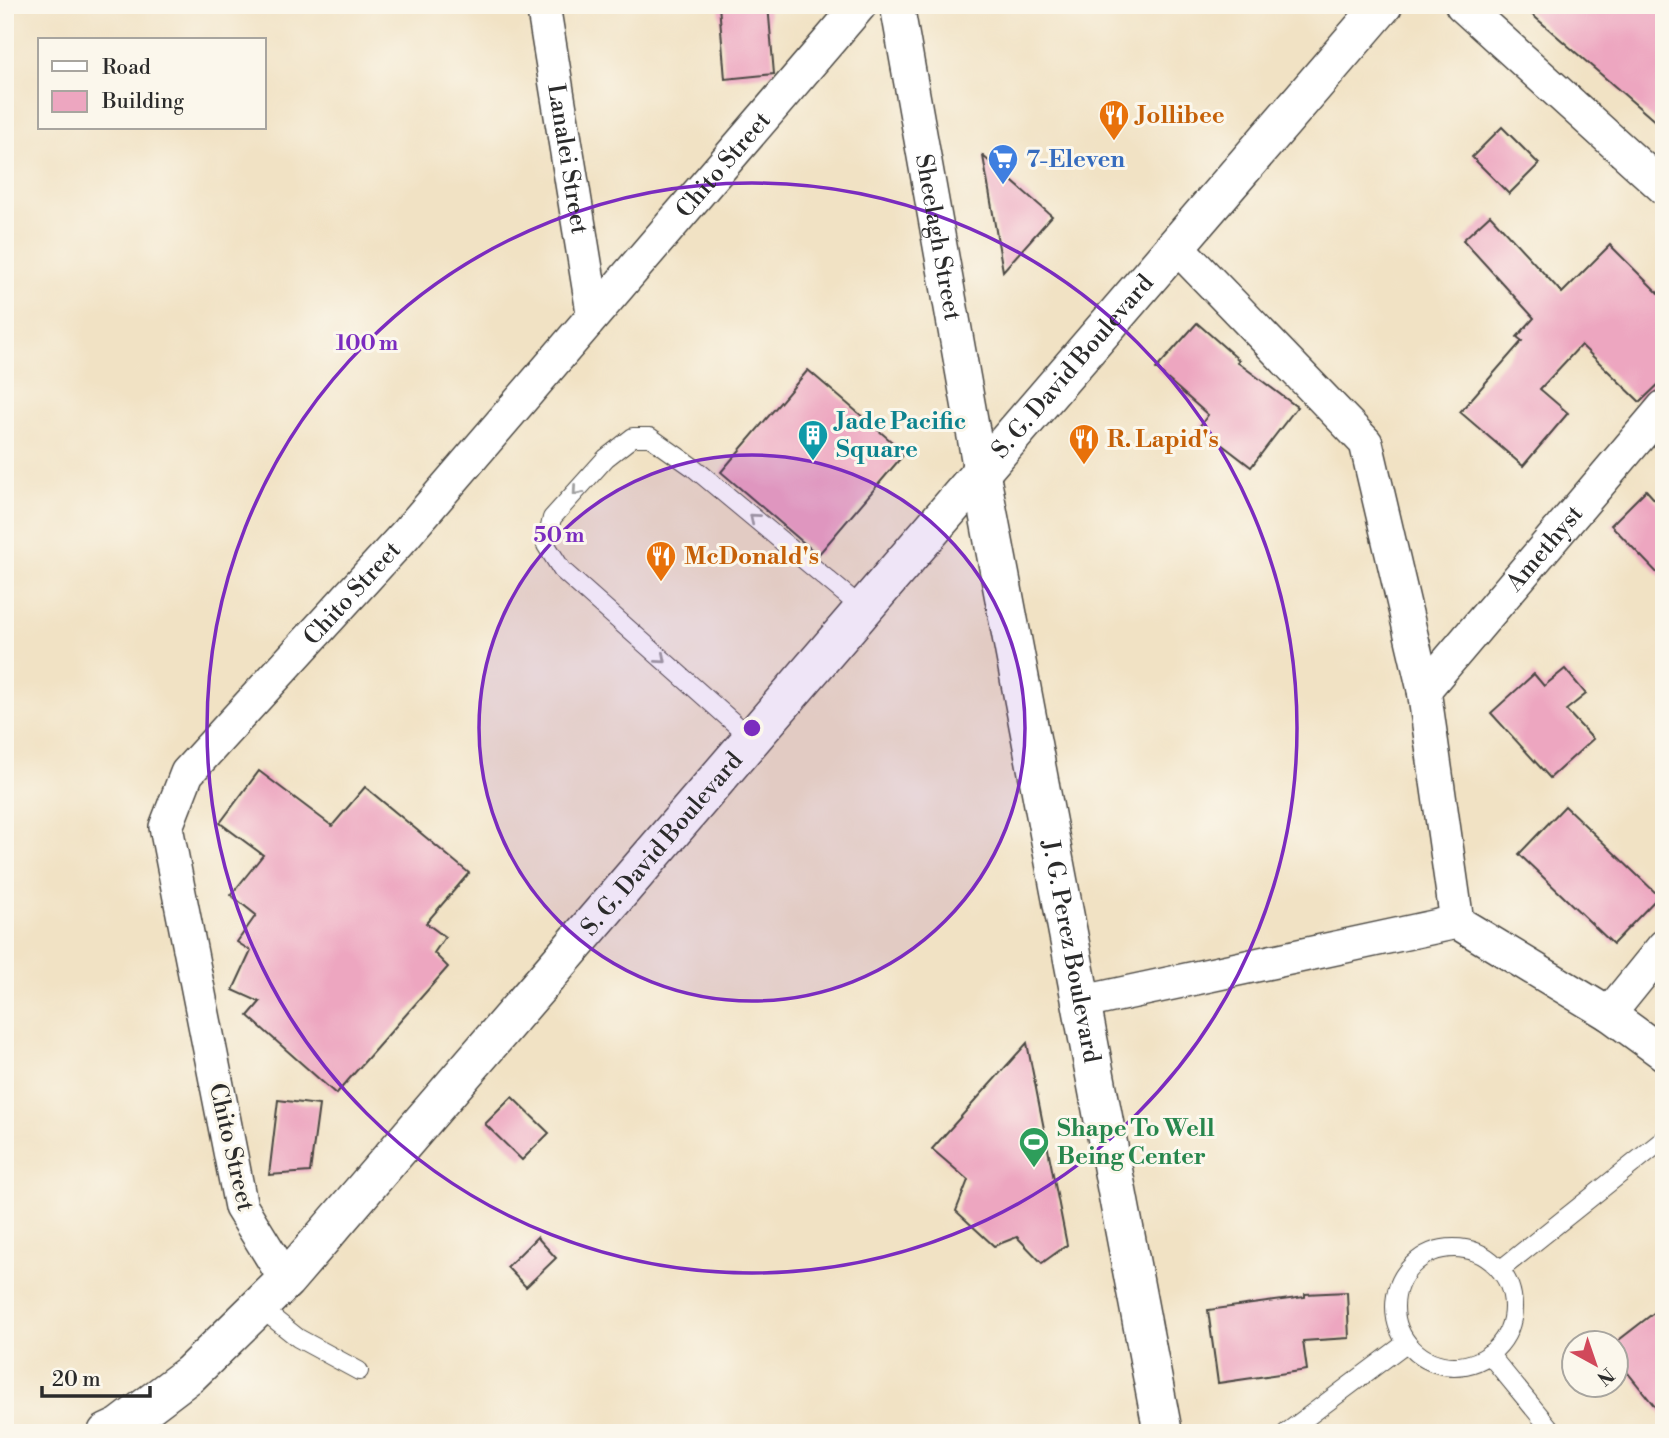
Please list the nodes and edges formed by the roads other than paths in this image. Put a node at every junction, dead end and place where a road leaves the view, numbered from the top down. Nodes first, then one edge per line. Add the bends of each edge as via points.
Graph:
1 (543, 5) edge
2 (860, 5) edge
3 (897, 5) edge
4 (1383, 5) edge
5 (1462, 5) edge
6 (1664, 188) edge
7 (1176, 246) junction
8 (593, 312) junction
9 (1664, 407) edge
10 (981, 470) junction
11 (863, 609) junction
12 (1424, 690) junction
13 (752, 739) junction
14 (1457, 922) junction
15 (1664, 946) edge
16 (1084, 1002) junction
17 (1609, 1014) junction
18 (1664, 1055) edge
19 (1664, 1139) edge
20 (1500, 1270) junction
21 (286, 1280) junction
22 (258, 1306) junction
23 (1406, 1343) junction
24 (1489, 1354) junction
25 (359, 1371) dead end
26 (107, 1433) edge
27 (1163, 1433) edge
28 (1286, 1433) edge
29 (1554, 1433) edge

1 - 8 street, Lanalei Street
2 - 8 street, Chito Street
3 - 10 street, Sheelagh Street
4 - 7 street, S. G. David Boulevard
5 - 6 street
7 - 10 street, S. G. David Boulevard
7 - 12 street via 1366,443
8 - 21 street, Chito Street via 405,534 187,773 166,827 241,1207
9 - 12 street, Amethyst
10 - 11 street, S. G. David Boulevard
10 - 16 street, J. G. Perez Boulevard
11 - 13 street, S. G. David Boulevard
11 -> 13 lane via 694,468 650,437 633,437 606,458 552,518 546,545 562,570
12 - 14 street
13 - 21 street, S. G. David Boulevard
14 - 16 street
14 - 17 street
15 - 17 street
16 - 27 street, J. G. Perez Boulevard
17 - 18 street
19 - 20 lane
20 - 23 lane via 1485,1257 1466,1250 1426,1255 1404,1276 1394,1305
20 - 24 lane via 1513,1304 1503,1341
21 - 22 street, S. G. David Boulevard
22 - 25 lane via 298,1338
22 - 26 street, S. G. David Boulevard via 190,1374
23 - 24 lane via 1419,1356 1455,1367
23 - 28 lane
24 - 29 lane

